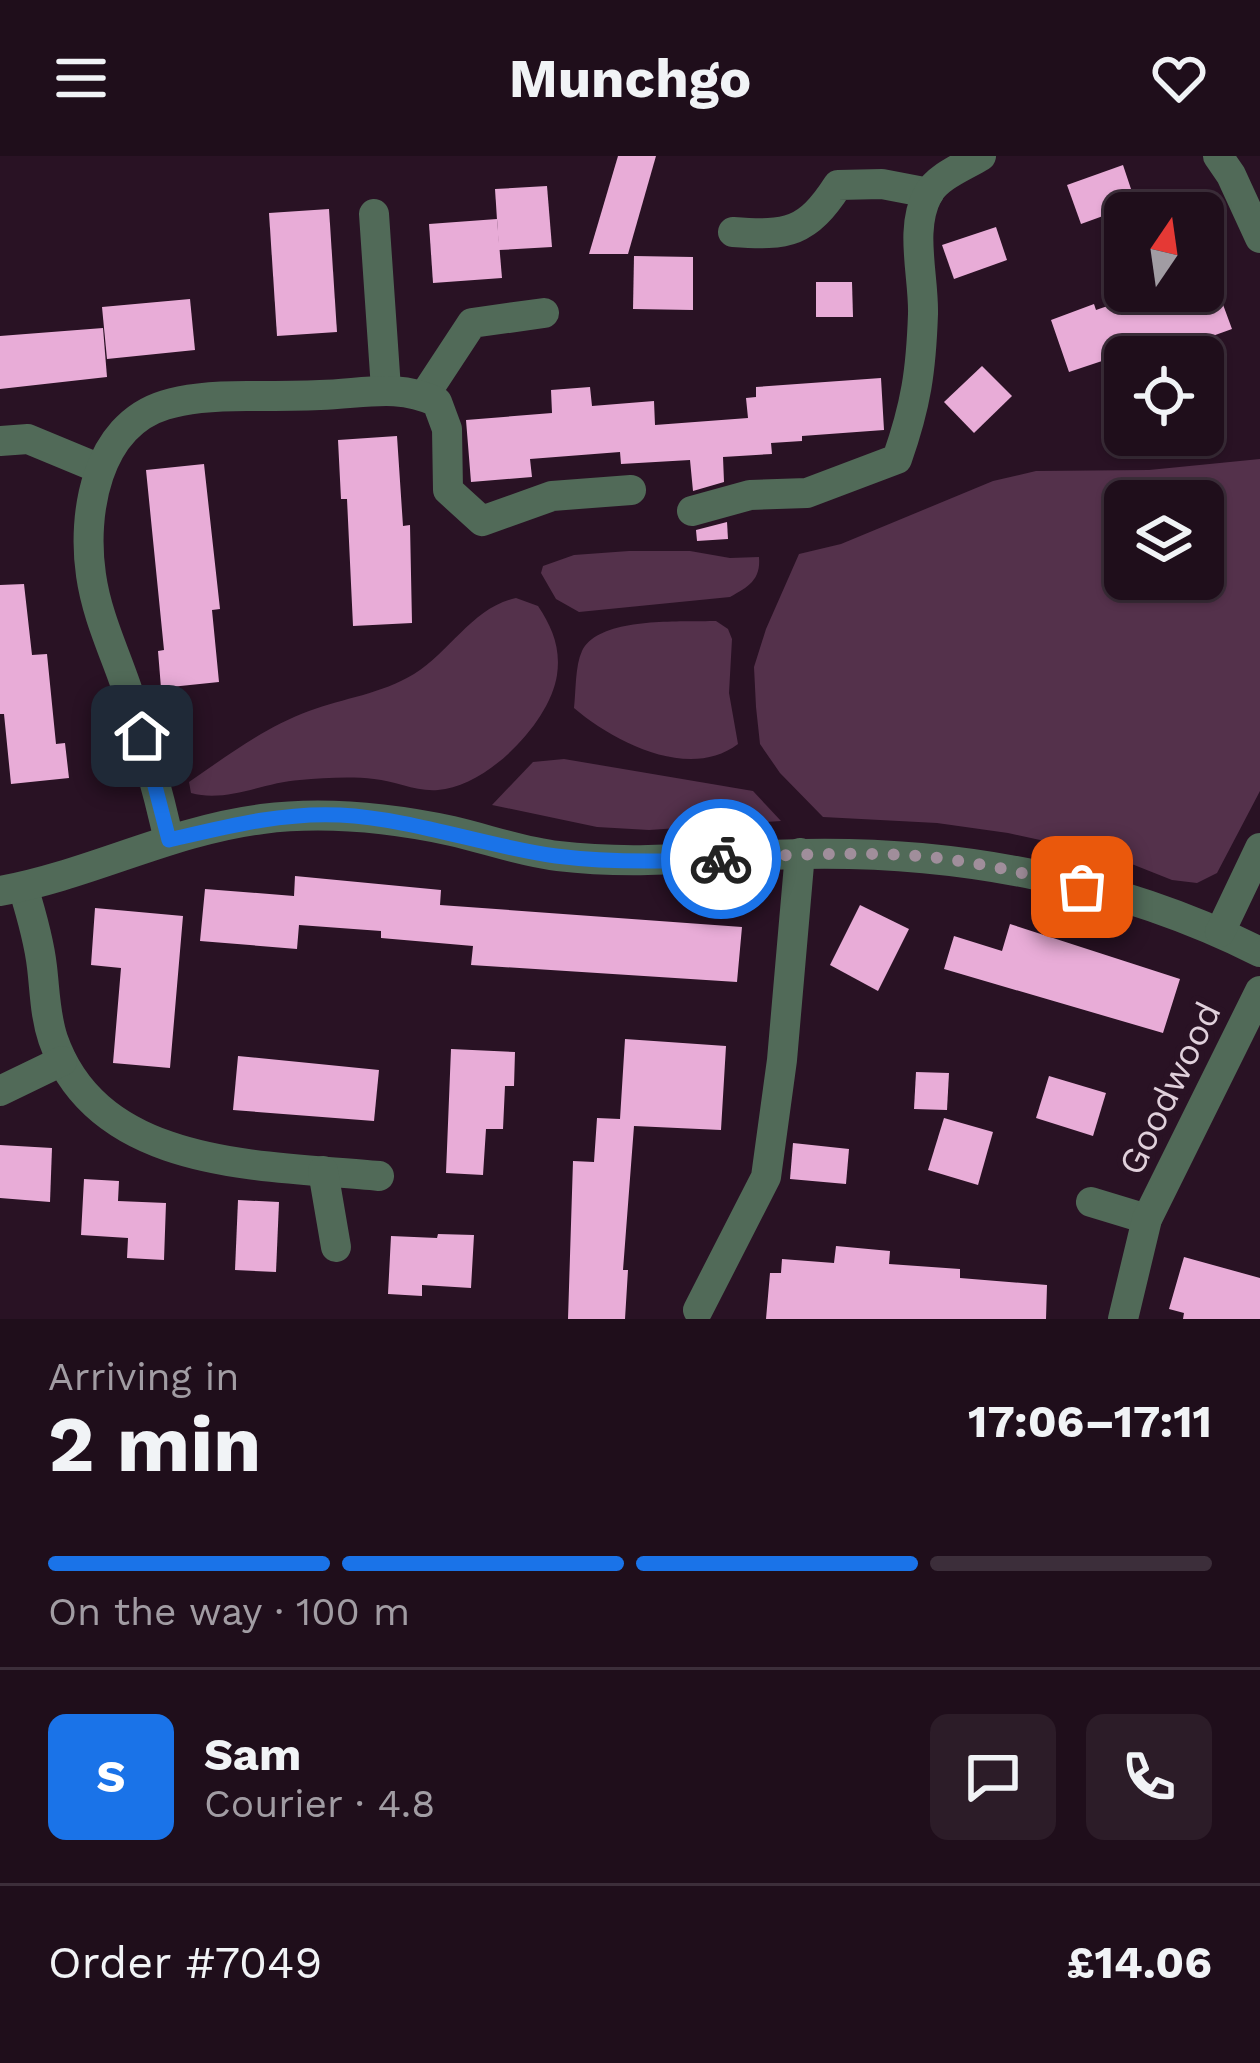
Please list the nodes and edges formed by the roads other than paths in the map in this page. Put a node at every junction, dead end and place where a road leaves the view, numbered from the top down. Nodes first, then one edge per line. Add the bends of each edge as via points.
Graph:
1 (981, 156) edge
2 (1218, 156) edge
3 (928, 193) junction
4 (374, 214) dead end
5 (734, 232) dead end
6 (1260, 238) edge
7 (544, 313) dead end
8 (386, 388) junction
9 (424, 396) junction
10 (14, 440) edge
11 (98, 468) junction
12 (632, 490) dead end
13 (692, 511) dead end
14 (169, 840) junction
15 (1260, 848) edge
16 (800, 854) junction
17 (12, 889) edge
18 (1220, 932) junction
19 (1260, 952) edge
20 (1260, 991) edge
21 (62, 1060) junction
22 (0, 1090) edge
23 (323, 1171) junction
24 (379, 1176) dead end
25 (1090, 1202) dead end
26 (1148, 1219) junction
27 (336, 1247) dead end
28 (698, 1310) dead end
29 (1123, 1319) edge

1 - 3 street
2 - 6 street
3 - 5 street via 838,185 819,215 797,230
3 - 13 street via 918,261 917,401 897,459 807,493 750,495
4 - 8 street
7 - 9 street via 472,322
8 - 9 street
8 - 11 street via 161,405 122,431
9 - 12 street via 437,402 447,429 448,490 482,521 552,496
10 - 11 street
11 - 14 street via 90,573
14 - 16 street via 260,819 339,815 553,856 627,862
14 - 17 street
15 - 18 street
16 - 18 street via 918,856 1009,869
16 - 28 street via 766,1178
17 - 21 street via 37,934 44,1006
18 - 19 street
20 - 26 street, Goodwood
21 - 22 street
21 - 23 street via 102,1110 146,1139 195,1156
23 - 24 street
23 - 27 street
25 - 26 street, Goodwood
26 - 29 street, Goodwood

